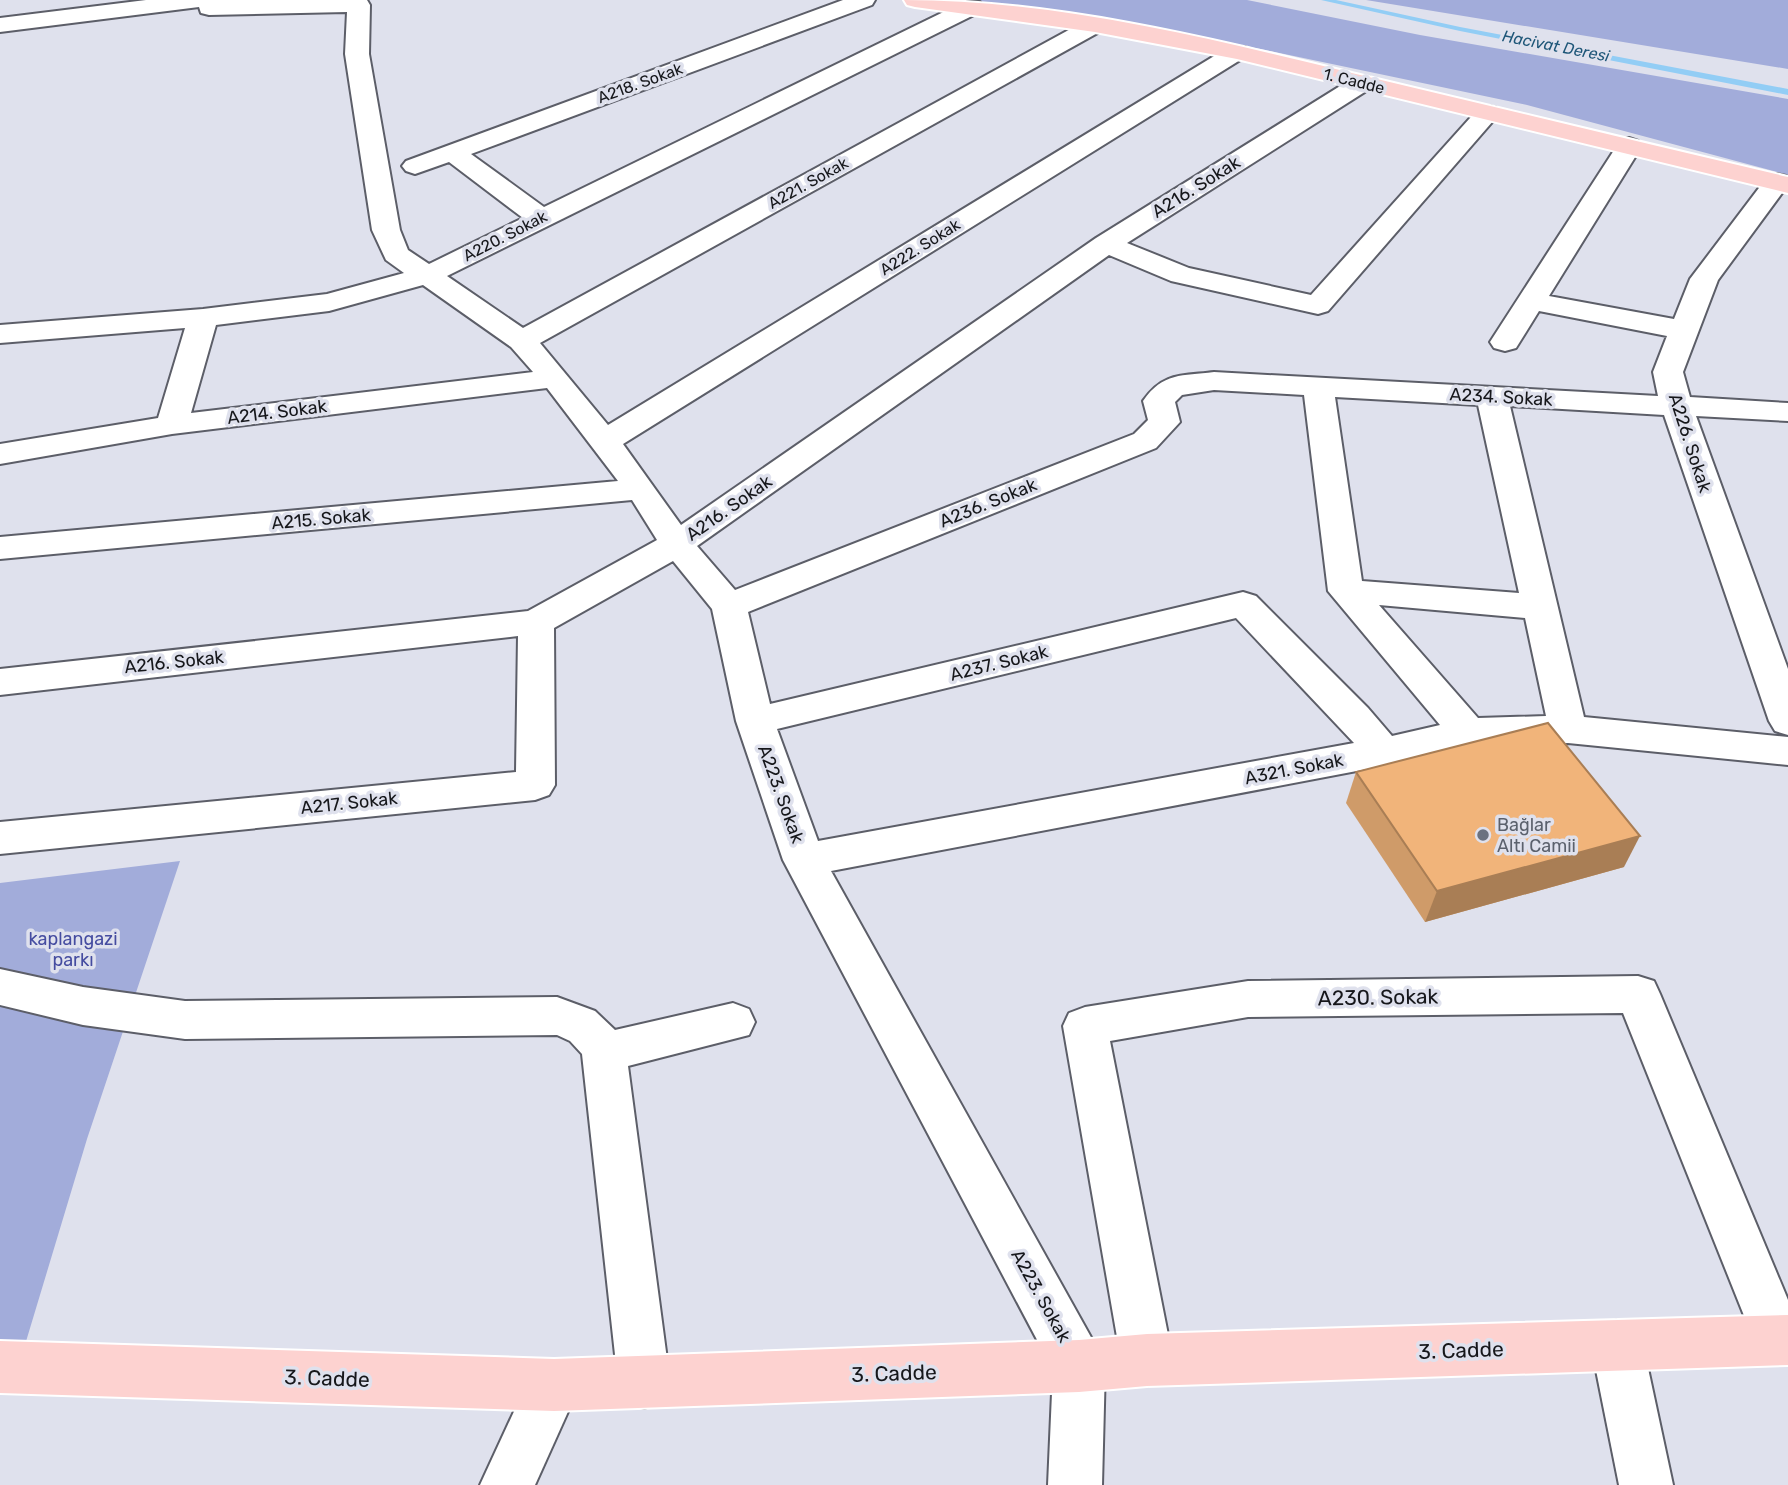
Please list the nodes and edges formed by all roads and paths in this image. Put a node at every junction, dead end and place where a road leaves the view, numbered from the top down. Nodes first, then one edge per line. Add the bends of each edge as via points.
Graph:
1 (15, 0) edge
2 (864, 0) edge
3 (915, 0) edge
4 (972, 7) junction
5 (205, 10) edge
6 (6, 24) edge
7 (1095, 25) junction
8 (1237, 52) junction
9 (1362, 83) junction
10 (1488, 113) junction
11 (1629, 146) junction
12 (451, 152) junction
13 (415, 166) dead end
14 (1783, 183) edge
15 (541, 218) junction
16 (1106, 244) junction
17 (428, 275) junction
18 (1531, 301) junction
19 (203, 318) junction
20 (1684, 330) junction
21 (0, 334) edge
22 (522, 341) junction
23 (1505, 342) dead end
24 (555, 378) junction
25 (1214, 381) joint
26 (1318, 386) junction
27 (1492, 397) junction
28 (1676, 404) junction
29 (1788, 412) edge
30 (172, 425) junction
31 (603, 442) junction
32 (0, 454) edge
33 (641, 489) junction
34 (677, 544) junction
35 (0, 548) edge
36 (1346, 591) junction
37 (729, 606) junction
38 (1542, 607) junction
39 (536, 622) junction
40 (0, 682) edge
41 (755, 721) junction
42 (1788, 721) edge
43 (1568, 729) junction
44 (1468, 732) junction
45 (1788, 751) edge
46 (1384, 752) junction
47 (0, 838) edge
48 (804, 860) junction
49 (0, 986) edge
50 (733, 1022) dead end
51 (604, 1052) junction
52 (1784, 1340) edge
53 (1617, 1345) junction
54 (1147, 1360) junction
55 (1079, 1366) junction
56 (0, 1367) edge
57 (644, 1382) junction
58 (554, 1385) junction
59 (507, 1485) edge
60 (1075, 1485) edge
61 (1646, 1485) edge

1 - 6 street
2 - 12 street, A218. Sokak
3 - 4 main road, 1. Cadde
4 - 7 main road, 1. Cadde
4 - 15 street, A220. Sokak
5 - 6 street
5 - 17 street, A223. Sokak via 359,5 357,54 386,230 396,254
7 - 8 main road, 1. Cadde
7 - 22 street, A221. Sokak
8 - 9 main road, 1. Cadde
8 - 31 street, A222. Sokak
9 - 10 main road, 1. Cadde
9 - 16 street, A216. Sokak
10 - 11 main road, 1. Cadde
10 - 16 street via 1318,305 1181,275
11 - 14 main road, 1. Cadde
11 - 18 street
12 - 13 street, A218. Sokak
12 - 15 street
14 - 20 street, A226. Sokak via 1704,279
15 - 17 street, A220. Sokak
16 - 34 street, A216. Sokak
17 - 19 street, A220. Sokak via 329,302
17 - 22 street, A223. Sokak
18 - 20 street
18 - 23 street
19 - 21 street, A220. Sokak
19 - 30 street
20 - 28 street, A226. Sokak via 1668,372
22 - 24 street, A223. Sokak
24 - 30 street, A214. Sokak
24 - 31 street, A223. Sokak
25 - 26 street, A234. Sokak
25 - 37 street, A236. Sokak via 1172,387 1159,401 1164,422 1145,441
26 - 27 street, A234. Sokak
26 - 36 street
27 - 28 street, A234. Sokak
27 - 38 street
28 - 29 street, A234. Sokak
28 - 42 street, A226. Sokak
30 - 32 street, A214. Sokak
31 - 33 street, A223. Sokak
33 - 34 street, A223. Sokak
33 - 35 street, A215. Sokak
34 - 37 street, A223. Sokak
34 - 39 street, A216. Sokak
36 - 38 street
36 - 44 street
37 - 41 street, A223. Sokak
38 - 43 street
39 - 40 street, A216. Sokak
39 - 47 street, A217. Sokak via 536,785
41 - 46 street, A237. Sokak via 1243,604
41 - 48 street, A223. Sokak
43 - 44 street, A321. Sokak
43 - 45 street, A321. Sokak
44 - 46 street, A321. Sokak
46 - 48 street, A321. Sokak
48 - 55 street, A223. Sokak
49 - 51 street via 83,1006 185,1020 557,1016 586,1026
50 - 51 street
51 - 57 street
52 - 53 main road, 3. Cadde
52 - 54 street, A230. Sokak via 1638,994 1248,999 1085,1026
53 - 54 main road, 3. Cadde
53 - 61 street
54 - 55 main road, 3. Cadde
55 - 57 main road, 3. Cadde
55 - 60 street
56 - 58 main road, 3. Cadde
57 - 58 main road, 3. Cadde
58 - 59 street

